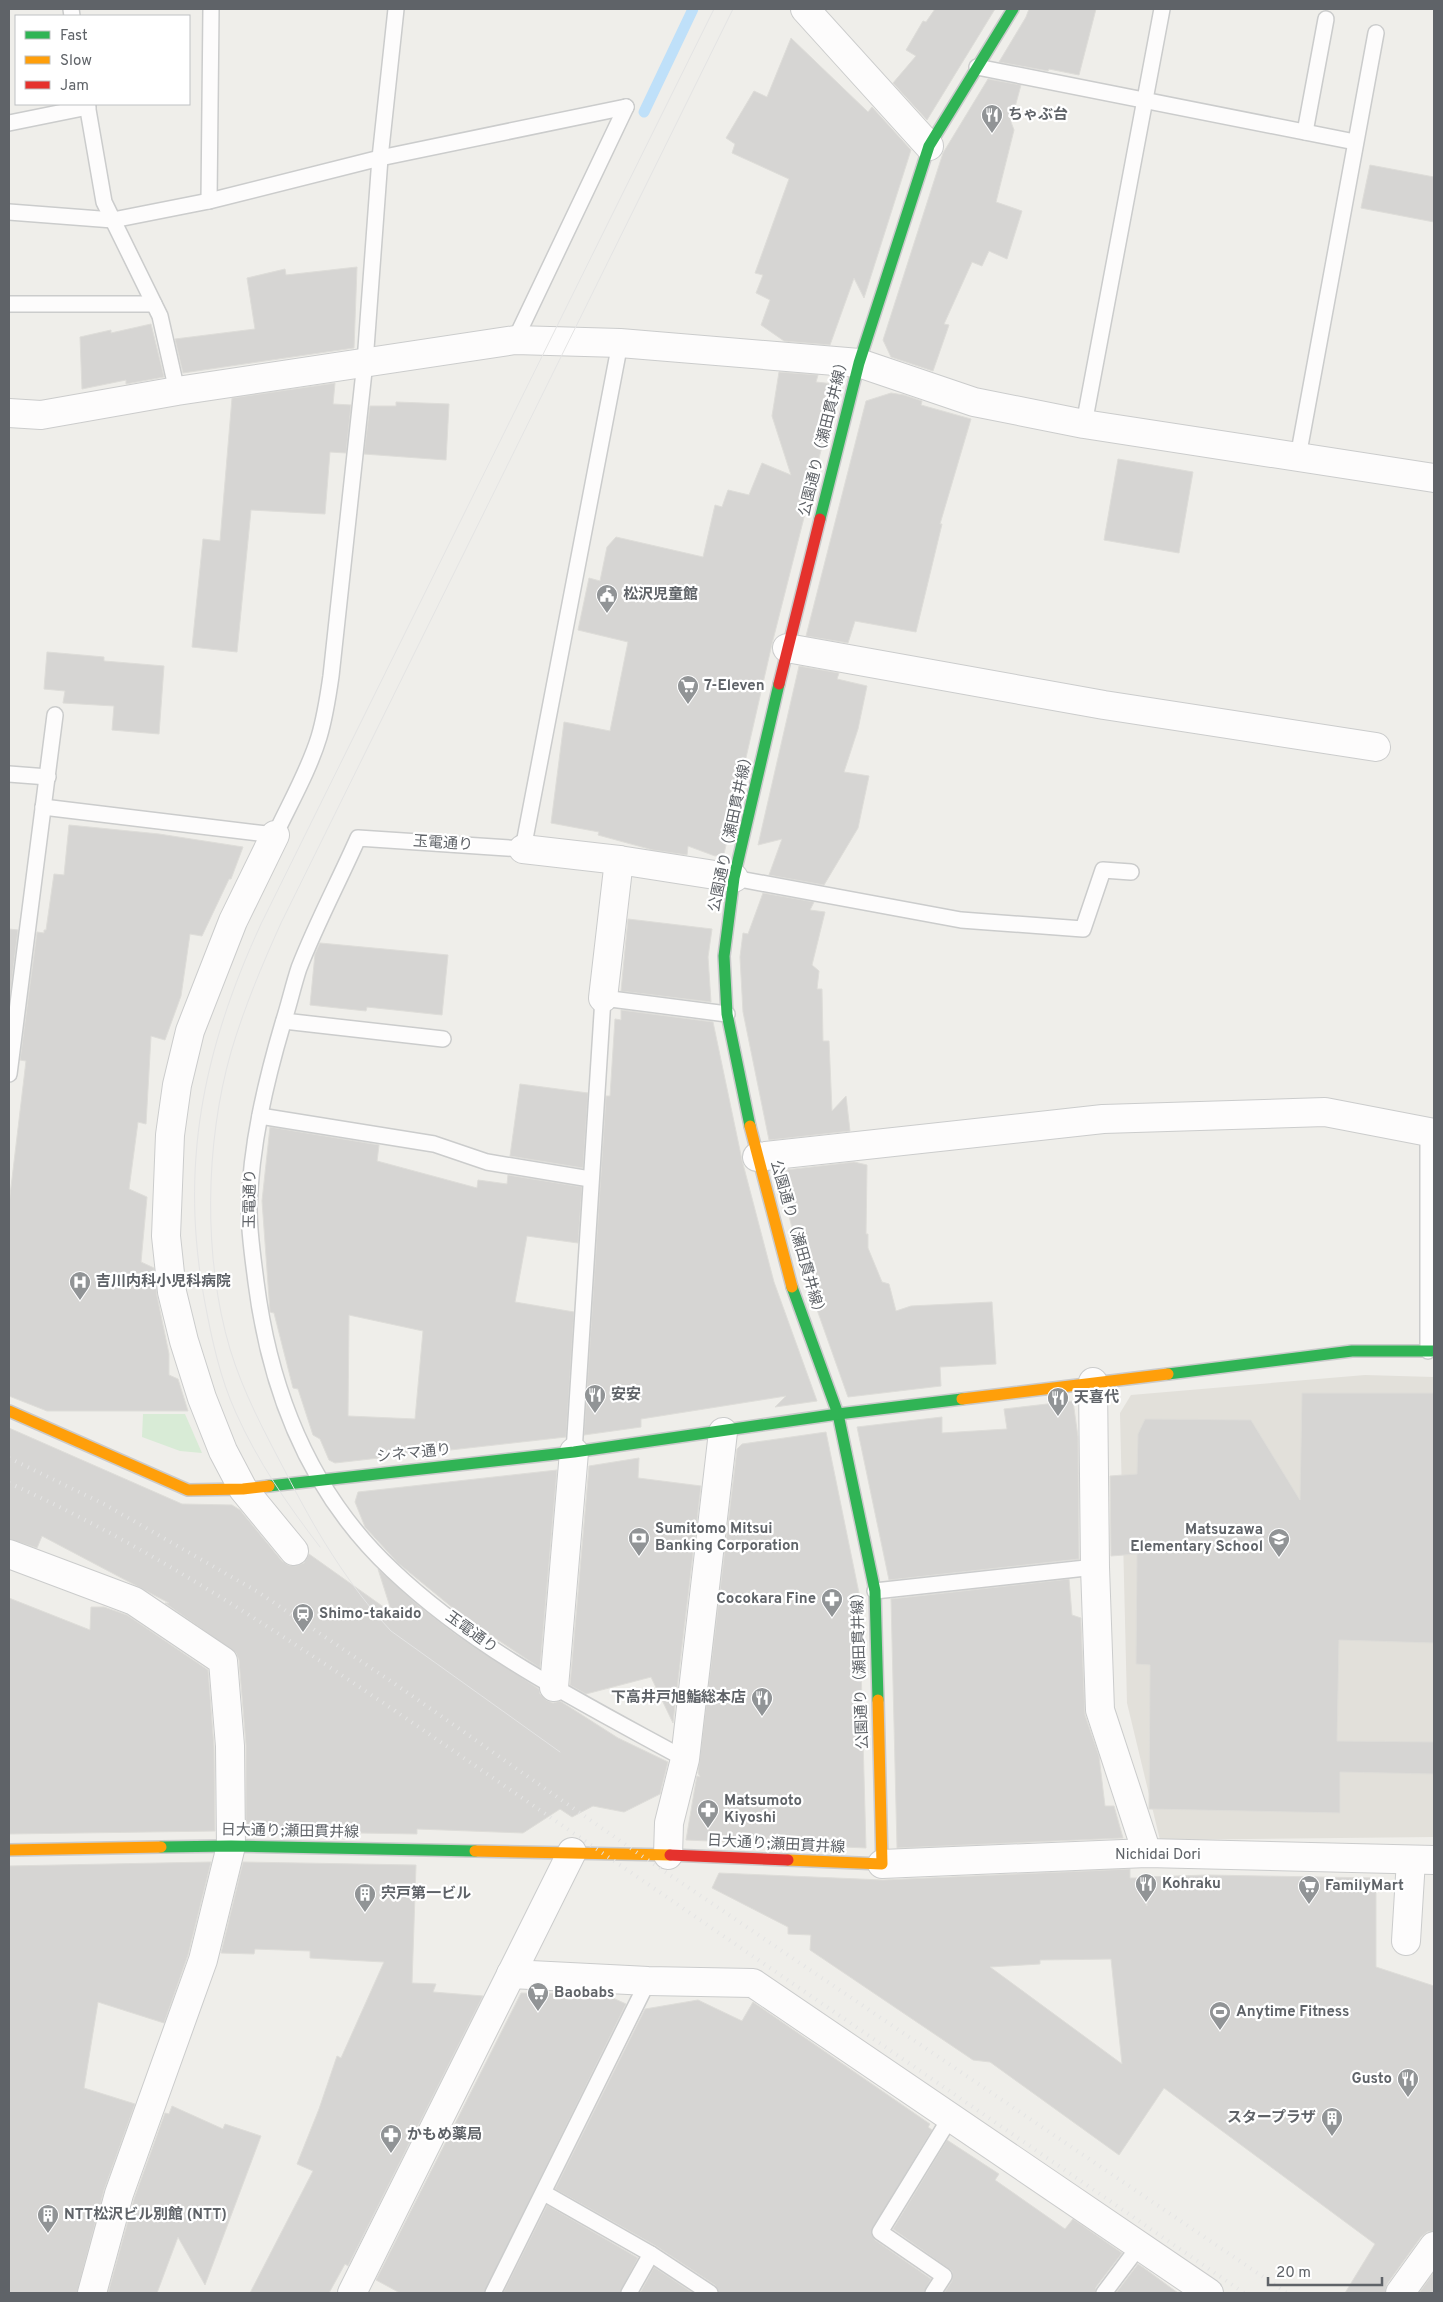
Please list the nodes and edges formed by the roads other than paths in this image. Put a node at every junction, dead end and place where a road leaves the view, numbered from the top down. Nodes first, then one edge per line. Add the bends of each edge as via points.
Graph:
1 (211, 9) edge
2 (396, 9) edge
3 (805, 9) edge
4 (1013, 9) edge
5 (1162, 9) edge
6 (1326, 19) dead end
7 (1376, 33) dead end
8 (977, 67) junction
9 (1144, 101) junction
10 (87, 106) edge
11 (9, 123) edge
12 (1305, 132) junction
13 (1356, 142) junction
14 (929, 146) junction
15 (380, 158) junction
16 (209, 202) junction
17 (9, 212) edge
18 (113, 220) junction
19 (9, 304) edge
20 (154, 304) junction
21 (514, 340) junction
22 (620, 343) junction
23 (364, 362) junction
24 (859, 363) junction
25 (177, 391) junction
26 (9, 413) edge
27 (1084, 424) junction
28 (1298, 457) junction
29 (1434, 478) edge
30 (787, 648) junction
31 (55, 716) dead end
32 (1376, 747) dead end
33 (9, 774) edge
34 (48, 777) junction
35 (43, 807) junction
36 (275, 835) junction
37 (524, 849) junction
38 (619, 860) junction
39 (1131, 872) dead end
40 (734, 878) junction
41 (603, 998) junction
42 (727, 1014) junction
43 (284, 1020) junction
44 (443, 1039) dead end
45 (9, 1074) edge
46 (260, 1116) junction
47 (1431, 1132) edge
48 (757, 1157) junction
49 (590, 1179) junction
50 (1431, 1351) edge
51 (1093, 1382) junction
52 (9, 1411) edge
53 (838, 1414) junction
54 (723, 1432) junction
55 (574, 1452) junction
56 (320, 1480) junction
57 (243, 1489) junction
58 (294, 1551) dead end
59 (9, 1554) edge
60 (1095, 1567) junction
61 (875, 1591) junction
62 (554, 1687) junction
63 (685, 1759) junction
64 (231, 1846) junction
65 (9, 1850) edge
66 (572, 1852) junction
67 (1148, 1853) junction
68 (668, 1855) junction
69 (1422, 1860) edge
70 (882, 1864) junction
71 (1406, 1941) dead end
72 (511, 1974) junction
73 (648, 1981) junction
74 (950, 2118) junction
75 (544, 2193) junction
76 (1140, 2245) junction
77 (1434, 2246) edge
78 (651, 2254) junction
79 (92, 2293) edge
80 (352, 2293) edge
81 (493, 2293) edge
82 (629, 2293) edge
83 (710, 2293) edge
84 (933, 2293) edge
85 (1104, 2293) edge
86 (1209, 2293) edge
87 (1400, 2293) edge

1 - 16 lane
2 - 15 lane
3 - 14 street
4 - 8 main road, 公園通り（瀬田貫井線）
5 - 9 lane
6 - 12 lane
7 - 13 lane
8 - 9 lane
8 - 14 main road, 公園通り（瀬田貫井線）
9 - 12 lane
9 - 27 lane
10 - 11 lane
10 - 18 lane via 104,202
12 - 13 lane
13 - 28 lane
14 - 24 main road, 公園通り（瀬田貫井線）
15 - 16 lane
15 - 21 lane via 626,107
15 - 23 lane
16 - 18 lane
17 - 18 lane
18 - 20 lane
19 - 20 lane
20 - 25 lane via 160,316
21 - 22 street
21 - 23 street
22 - 24 street
22 - 37 lane
23 - 25 street
23 - 36 lane via 326,713 303,776
24 - 27 street via 974,402
24 - 30 main road, 公園通り（瀬田貫井線）
25 - 26 street via 41,415
27 - 28 street
28 - 29 street
30 - 32 street via 1104,705
30 - 40 main road, 公園通り（瀬田貫井線）
31 - 34 lane
33 - 34 lane
34 - 35 lane
35 - 36 lane
35 - 45 lane
36 - 57 street via 233,922 190,1031 174,1110 166,1188 166,1236 172,1292 182,1333 202,1398
37 - 38 street, 玉電通り
37 - 43 lane, 玉電通り via 358,838 299,969
38 - 40 street, 玉電通り
38 - 41 street
39 - 40 lane via 1103,870 1083,930 961,920
40 - 42 main road, 公園通り（瀬田貫井線） via 724,956
41 - 42 lane
41 - 49 lane
42 - 48 main road, 公園通り（瀬田貫井線）
43 - 44 lane
43 - 46 lane, 玉電通り via 268,1073
46 - 49 lane via 434,1144 487,1162
46 - 56 lane, 玉電通り via 252,1162 249,1212 260,1317 285,1406 302,1448
47 - 48 street via 1325,1112 1103,1119
47 - 50 lane
48 - 53 main road, 公園通り（瀬田貫井線） via 789,1278
49 - 55 lane
50 - 51 main road, シネマ通り via 1352,1351
51 - 53 main road, シネマ通り
51 - 60 street
52 - 57 main road, シネマ通り via 188,1490
53 - 54 main road, シネマ通り
53 - 61 main road, 公園通り（瀬田貫井線）
54 - 55 main road, シネマ通り
54 - 63 street
55 - 56 main road, シネマ通り
55 - 62 street
56 - 57 main road, シネマ通り
56 - 62 lane, 玉電通り via 356,1533 393,1571 481,1642
57 - 58 street
59 - 64 street via 134,1600 222,1661 230,1746
60 - 61 lane
60 - 67 street via 1100,1710
61 - 70 main road, 公園通り（瀬田貫井線）
62 - 63 lane, 玉電通り
63 - 68 street via 669,1823
64 - 65 main road, 日大通り;瀬田貫井線
64 - 66 main road, 日大通り;瀬田貫井線
64 - 79 street via 203,1960 118,2194
66 - 68 main road, 日大通り;瀬田貫井線
66 - 72 street
67 - 69 street, Nichidai Dori
67 - 70 street, Nichidai Dori
68 - 70 main road, 日大通り;瀬田貫井線
69 - 71 street
72 - 73 street
72 - 80 street
73 - 74 street via 753,1983
73 - 75 lane
74 - 76 street
74 - 84 lane via 880,2232 944,2276
75 - 78 lane
75 - 81 lane
76 - 85 lane
76 - 86 street
77 - 87 street
78 - 82 lane
78 - 83 lane

